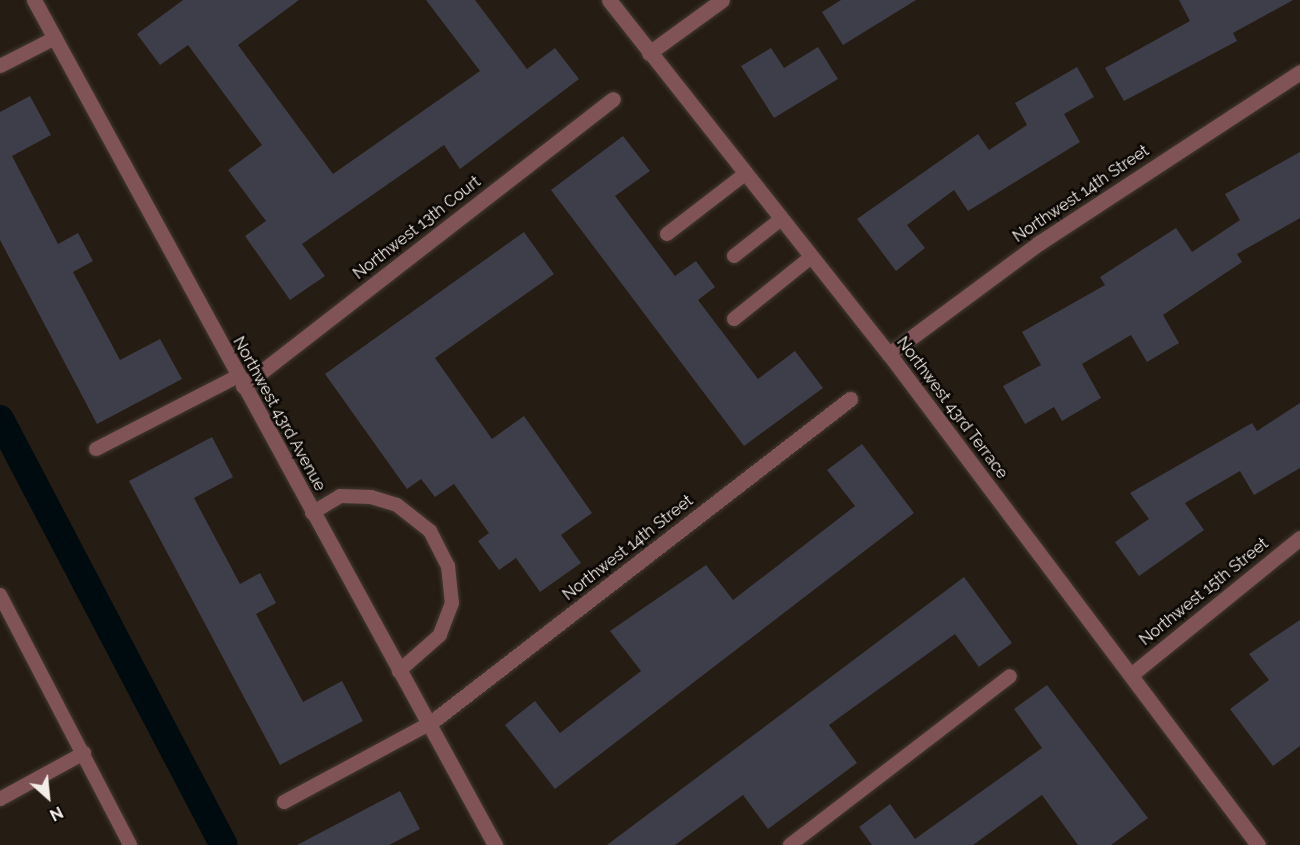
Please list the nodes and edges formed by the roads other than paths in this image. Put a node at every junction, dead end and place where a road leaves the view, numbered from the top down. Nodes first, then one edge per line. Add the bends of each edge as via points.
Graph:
1 (34, 0) edge
2 (609, 0) edge
3 (722, 0) edge
4 (55, 38) junction
5 (649, 53) junction
6 (0, 66) edge
7 (1300, 72) edge
8 (613, 99) dead end
9 (745, 174) junction
10 (781, 219) junction
11 (667, 234) dead end
12 (734, 256) dead end
13 (811, 257) junction
14 (734, 320) dead end
15 (889, 354) junction
16 (241, 381) junction
17 (850, 399) dead end
18 (96, 449) dead end
19 (312, 513) junction
20 (1300, 538) edge
21 (0, 595) edge
22 (399, 671) junction
23 (1132, 674) junction
24 (1010, 676) dead end
25 (429, 724) junction
26 (84, 753) junction
27 (0, 799) edge
28 (284, 802) dead end
29 (130, 845) edge
30 (495, 845) edge
31 (790, 845) edge
32 (1258, 845) edge

1 - 4 street, Northwest 43rd Avenue
2 - 5 street, Northwest 43rd Terrace
3 - 5 street
4 - 6 lane
4 - 16 street, Northwest 43rd Avenue
5 - 9 street, Northwest 43rd Terrace
7 - 15 street, Northwest 14th Street via 1039,243
8 - 16 street, Northwest 13th Court
9 - 10 street, Northwest 43rd Terrace
9 - 11 lane
10 - 12 lane
10 - 13 street, Northwest 43rd Terrace
13 - 14 lane
13 - 15 street, Northwest 43rd Terrace
15 - 23 street, Northwest 43rd Terrace
16 - 18 lane
16 - 19 street, Northwest 43rd Avenue
17 - 25 street, Northwest 14th Street
19 - 22 street, Northwest 43rd Avenue
19 - 22 lane via 340,496 371,497 397,505 430,531 448,566 452,603 440,635
20 - 23 street, Northwest 15th Street
21 - 26 lane
22 - 25 street, Northwest 43rd Avenue
23 - 32 street, Northwest 43rd Terrace
24 - 31 lane
25 - 28 lane
25 - 30 street, Northwest 43rd Avenue
26 - 27 lane
26 - 29 lane

